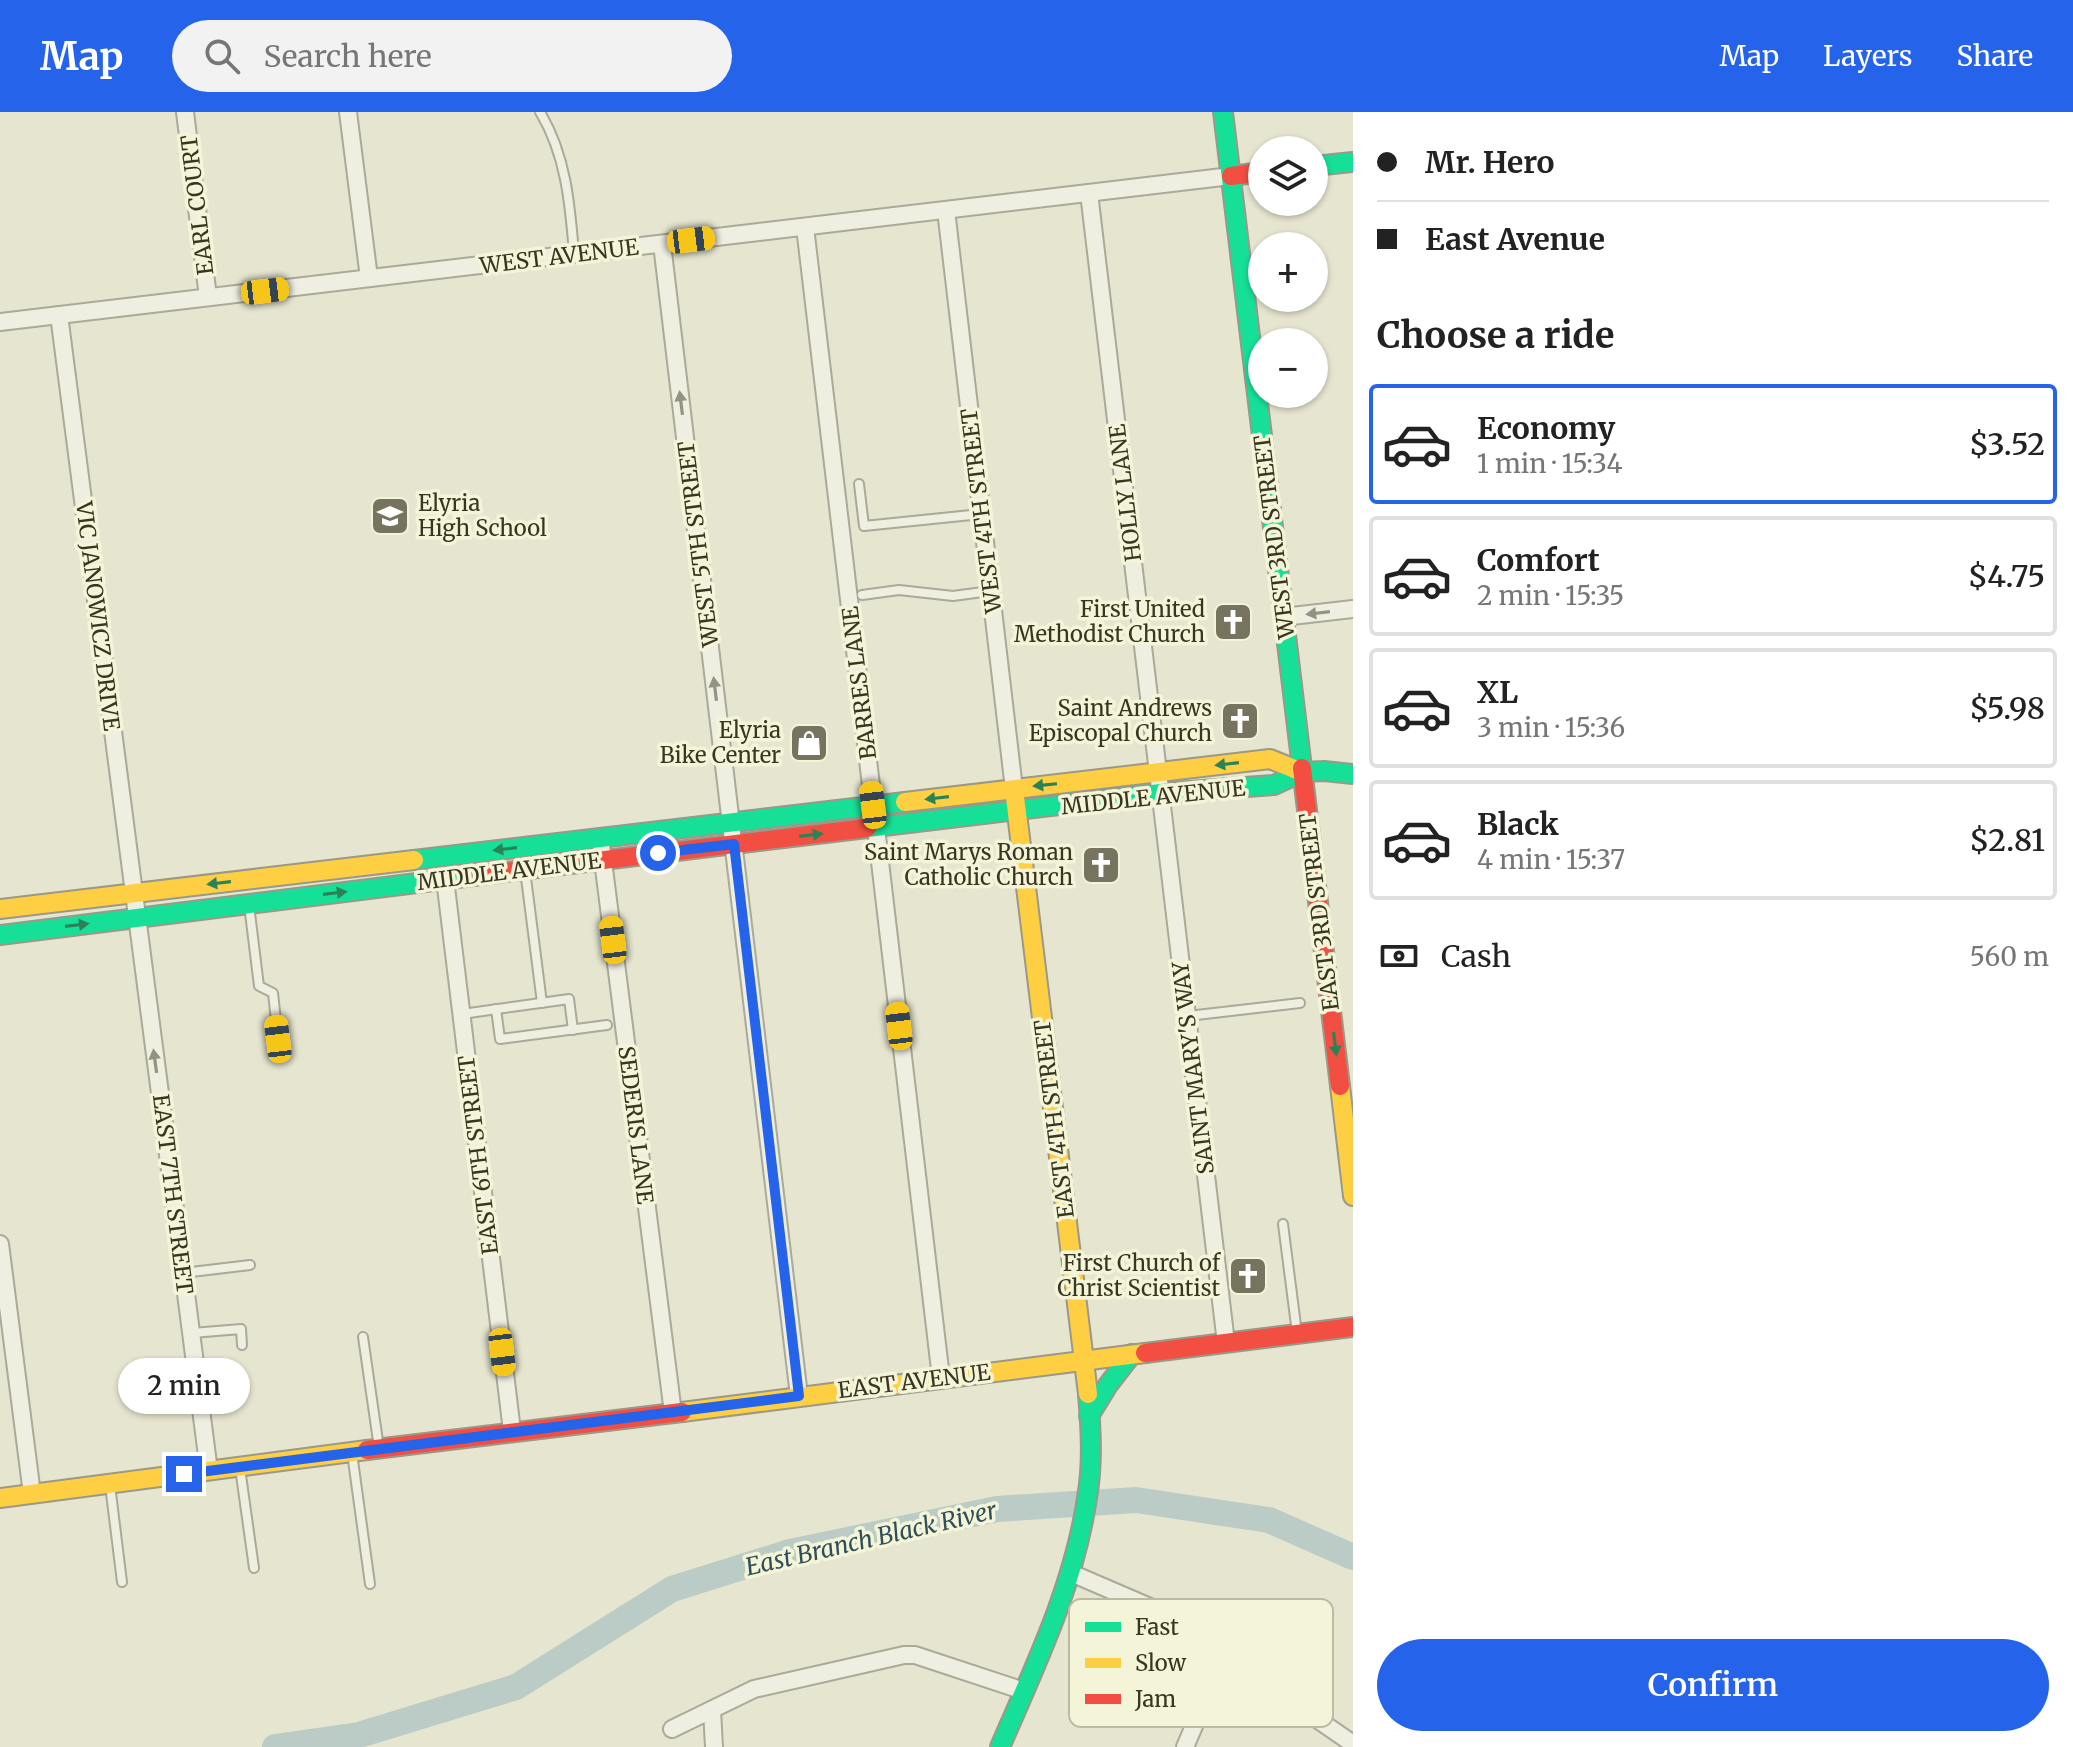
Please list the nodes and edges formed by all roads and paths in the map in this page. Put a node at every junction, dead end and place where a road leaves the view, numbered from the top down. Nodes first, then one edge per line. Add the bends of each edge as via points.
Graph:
1 (185, 112) edge
2 (348, 112) edge
3 (540, 112) edge
4 (1223, 112) edge
5 (1353, 162) edge
6 (1328, 165) edge
7 (1248, 174) edge
8 (1231, 176) junction
9 (1089, 193) junction
10 (946, 210) junction
11 (805, 227) junction
12 (662, 244) junction
13 (574, 254) junction
14 (369, 278) junction
15 (208, 297) junction
16 (59, 315) junction
17 (0, 322) edge
18 (859, 484) dead end
19 (982, 514) junction
20 (991, 591) junction
21 (862, 595) dead end
22 (1353, 609) edge
23 (1283, 617) junction
24 (1302, 772) junction
25 (1158, 773) junction
26 (1353, 774) edge
27 (1014, 789) junction
28 (1161, 793) junction
29 (873, 805) junction
30 (1016, 812) junction
31 (731, 822) junction
32 (876, 828) junction
33 (600, 837) junction
34 (734, 844) junction
35 (602, 860) junction
36 (524, 869) junction
37 (445, 879) junction
38 (133, 893) junction
39 (249, 904) junction
40 (0, 909) edge
41 (136, 917) junction
42 (0, 935) edge
43 (542, 1003) junction
44 (1300, 1003) dead end
45 (496, 1009) junction
46 (461, 1014) junction
47 (1187, 1016) junction
48 (607, 1025) dead end
49 (573, 1030) junction
50 (278, 1039) dead end
51 (1353, 1196) edge
52 (1283, 1224) dead end
53 (0, 1244) edge
54 (250, 1265) dead end
55 (183, 1273) junction
56 (1353, 1327) edge
57 (191, 1333) junction
58 (1297, 1334) junction
59 (363, 1337) dead end
60 (1226, 1343) junction
61 (242, 1345) dead end
62 (1132, 1354) junction
63 (1084, 1360) junction
64 (941, 1378) junction
65 (799, 1396) junction
66 (673, 1413) junction
67 (1090, 1419) junction
68 (512, 1431) junction
69 (379, 1449) junction
70 (352, 1453) junction
71 (240, 1467) junction
72 (209, 1471) junction
73 (109, 1484) junction
74 (32, 1494) junction
75 (0, 1498) edge
76 (1074, 1566) junction
77 (254, 1568) dead end
78 (122, 1582) dead end
79 (370, 1584) dead end
80 (1137, 1599) edge
81 (1024, 1691) junction
82 (712, 1710) junction
83 (1194, 1727) edge
84 (1328, 1727) edge
85 (672, 1729) dead end
86 (1353, 1744) edge
87 (714, 1747) edge
88 (1000, 1747) edge
89 (1185, 1747) edge

1 - 15 street, EARL COURT
2 - 14 street
3 - 13 lane via 561,159
4 - 8 main road, WEST 3RD STREET
5 - 6 main road
7 - 8 main road, WEST AVENUE
8 - 9 street, WEST AVENUE
8 - 23 main road, WEST 3RD STREET
9 - 10 street, WEST AVENUE
9 - 25 street, HOLLY LANE
10 - 11 street, WEST AVENUE
10 - 19 street, WEST 4TH STREET
11 - 12 street, WEST AVENUE
11 - 29 street, BARRES LANE
12 - 13 street, WEST AVENUE
31 -> 12 street, WEST 5TH STREET
13 - 14 street, WEST AVENUE
14 - 15 street, WEST AVENUE
15 - 16 street, WEST AVENUE
16 - 17 street, WEST AVENUE
16 - 38 street, VIC JANOWICZ DRIVE
18 - 19 lane via 864,526
19 - 20 street, WEST 4TH STREET
20 - 21 lane
20 - 27 street, WEST 4TH STREET
22 -> 23 street
23 - 24 main road, WEST 3RD STREET
24 -> 25 main road, MIDDLE AVENUE via 1270,759
24 - 26 main road, MIDDLE AVENUE
24 - 28 main road, MIDDLE AVENUE via 1274,785
24 -> 51 main road, EAST 3RD STREET
25 -> 27 main road, MIDDLE AVENUE
25 - 28 street, HOLLY LANE
27 -> 29 main road, MIDDLE AVENUE
27 - 30 main road, WEST 4TH STREET
28 - 30 main road, MIDDLE AVENUE
28 - 47 street, SAINT MARY'S WAY
29 - 31 main road, MIDDLE AVENUE
29 - 32 street, BARRES LANE
30 - 32 main road, MIDDLE AVENUE
30 - 63 main road, EAST 4TH STREET
31 - 33 main road, MIDDLE AVENUE
31 - 34 street, WEST 5TH STREET
34 -> 32 main road, MIDDLE AVENUE
32 - 64 street, BARRES LANE
33 - 35 street, SEDERIS LANE
33 -> 38 main road, MIDDLE AVENUE
34 - 35 main road, MIDDLE AVENUE
34 - 65 street, WEST 5TH STREET
35 - 36 main road, MIDDLE AVENUE
35 - 66 street, SEDERIS LANE
36 - 37 main road, MIDDLE AVENUE
36 - 43 lane
39 -> 37 main road, MIDDLE AVENUE
37 - 46 street, EAST 6TH STREET
38 - 40 main road, MIDDLE AVENUE
38 - 41 street, VIC JANOWICZ DRIVE
39 - 41 main road, MIDDLE AVENUE
39 - 50 lane via 259,986 273,993
42 -> 41 main road, MIDDLE AVENUE
55 -> 41 street, EAST 7TH STREET
43 - 45 lane
43 - 49 lane via 569,999
44 - 47 lane
45 - 46 lane
45 - 49 lane via 500,1039
46 - 68 street, EAST 6TH STREET
47 - 60 street, SAINT MARY'S WAY
48 - 49 lane
52 - 58 lane
53 - 74 street
54 - 55 lane
55 - 57 street, EAST 7TH STREET
56 - 58 main road, EAST AVENUE
57 - 61 lane via 241,1329
57 - 72 street, EAST 7TH STREET
58 - 60 main road, EAST AVENUE
59 - 69 lane
60 - 62 main road, EAST AVENUE
62 - 63 main road, EAST AVENUE
62 - 67 main road
63 - 64 main road, EAST AVENUE
63 - 67 main road, EAST 4TH STREET
64 - 65 main road, EAST AVENUE
65 - 66 main road, EAST AVENUE
66 - 68 main road, EAST AVENUE
67 - 76 main road, EAST 4TH STREET via 1090,1475
68 - 69 main road, EAST AVENUE
69 - 70 main road, EAST AVENUE
70 - 71 main road, EAST AVENUE
70 - 79 lane
71 - 72 main road, EAST AVENUE
71 - 77 lane
72 - 73 main road, EAST AVENUE
73 - 74 main road, EAST AVENUE
73 - 78 lane
74 - 75 main road, EAST AVENUE
76 - 80 street
76 - 81 main road, EAST 4TH STREET
81 - 82 street via 910,1654 754,1689
81 - 88 main road, EAST 4TH STREET
82 - 85 street
82 - 87 street
83 - 89 street
84 - 86 street

